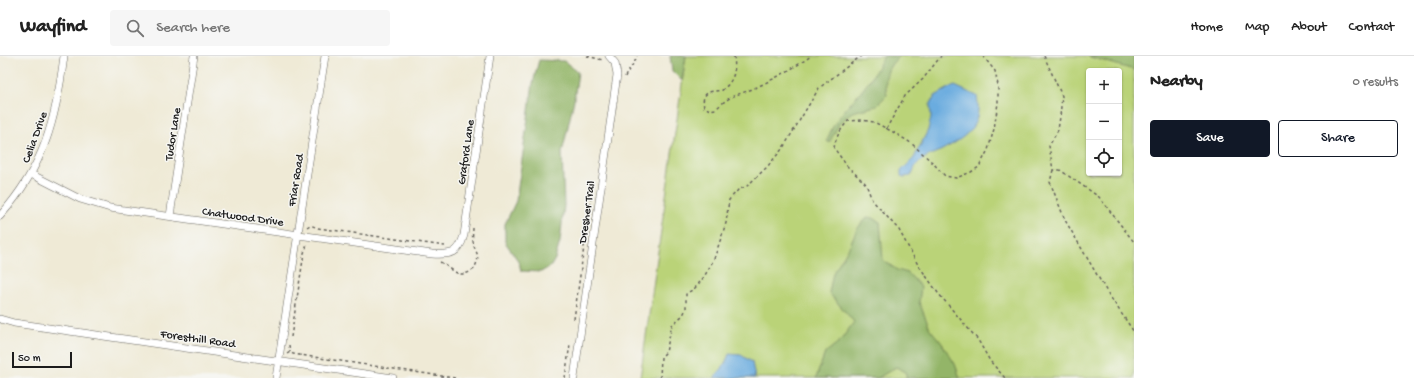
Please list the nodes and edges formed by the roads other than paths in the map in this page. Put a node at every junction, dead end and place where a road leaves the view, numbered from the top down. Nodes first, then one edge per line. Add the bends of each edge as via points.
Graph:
1 (64, 56) edge
2 (194, 56) edge
3 (325, 56) edge
4 (490, 56) edge
5 (607, 59) edge
6 (32, 174) junction
7 (0, 216) edge
8 (170, 216) junction
9 (298, 235) junction
10 (457, 250) joint
11 (0, 319) edge
12 (278, 362) junction
13 (276, 378) edge
14 (393, 378) edge
15 (574, 378) edge

1 - 6 street, Celia Drive via 53,122
2 - 8 street, Tudor Lane
3 - 9 street, Friar Road
4 - 10 street, Graford Lane via 464,234 462,244
5 - 15 street, Dresher Trail via 616,67 616,85
6 - 7 street, Celia Drive
6 - 8 street, Chatwood Drive via 90,203
8 - 9 street, Chatwood Drive
9 - 10 street, Chatwood Drive via 432,254 446,255
9 - 12 street, Friar Road
11 - 12 street, Foresthill Road
12 - 13 street, Friar Road
12 - 14 street, Foresthill Road

